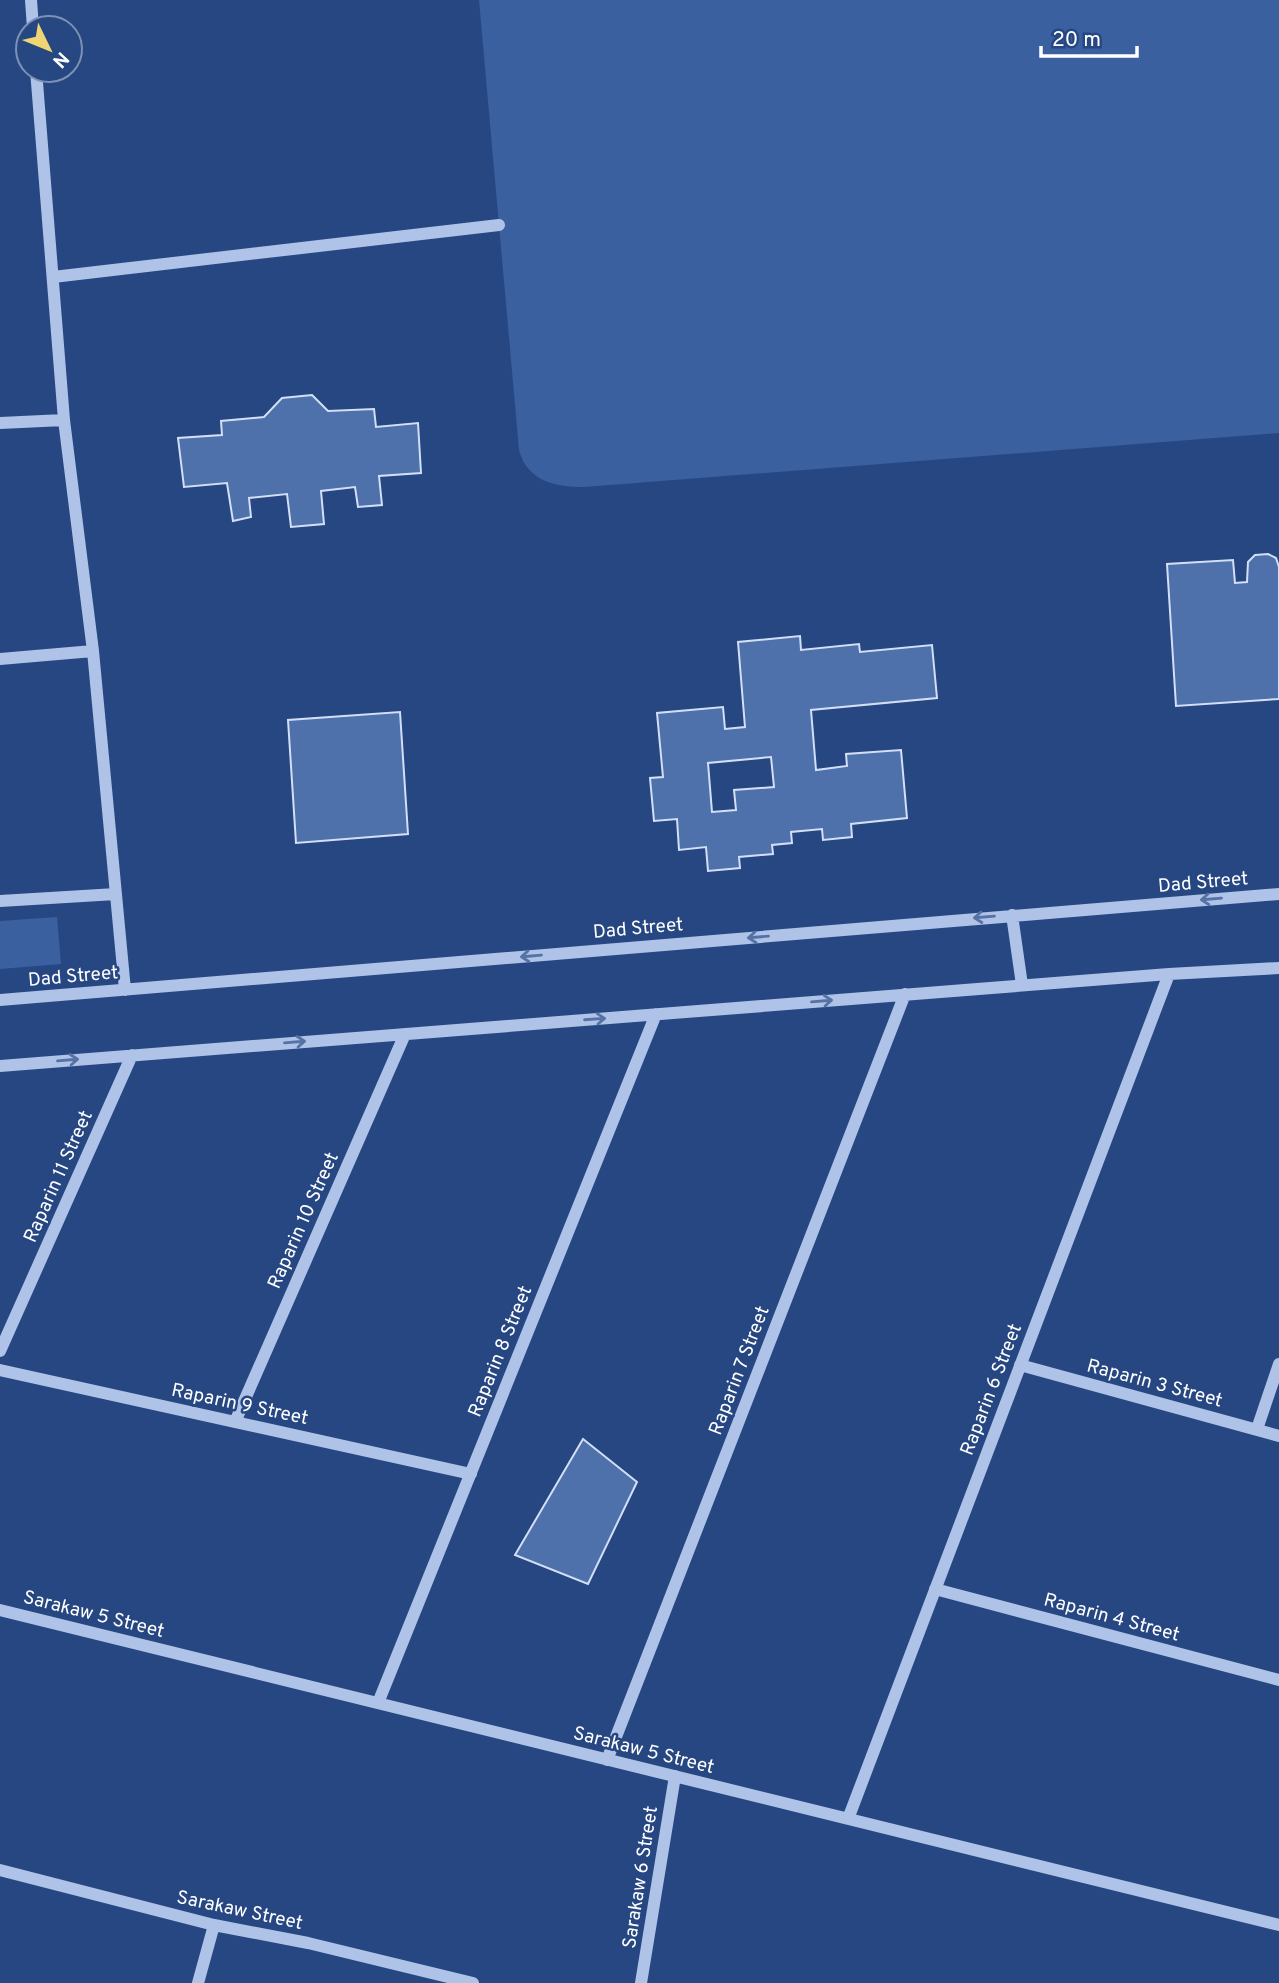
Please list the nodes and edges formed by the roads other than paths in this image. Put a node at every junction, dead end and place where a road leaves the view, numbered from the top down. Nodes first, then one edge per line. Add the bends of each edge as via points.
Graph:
1 (37, 84) edge
2 (499, 225) dead end
3 (53, 277) junction
4 (64, 420) junction
5 (0, 423) edge
6 (93, 651) junction
7 (0, 659) edge
8 (116, 894) junction
9 (1279, 894) edge
10 (0, 901) edge
11 (1012, 915) junction
12 (1279, 968) edge
13 (1169, 974) junction
14 (1022, 985) junction
15 (125, 990) junction
16 (905, 994) junction
17 (0, 1000) edge
18 (656, 1014) junction
19 (405, 1034) junction
20 (132, 1055) junction
21 (0, 1066) edge
22 (0, 1350) edge
23 (1279, 1364) edge
24 (1020, 1365) junction
25 (0, 1370) edge
26 (235, 1422) junction
27 (1256, 1430) junction
28 (1279, 1436) edge
29 (471, 1474) junction
30 (935, 1590) junction
31 (0, 1610) edge
32 (1279, 1680) edge
33 (378, 1703) junction
34 (607, 1760) junction
35 (675, 1776) junction
36 (848, 1819) junction
37 (0, 1870) edge
38 (214, 1925) junction
39 (1279, 1926) edge
40 (198, 1983) edge
41 (473, 1983) edge
42 (641, 1983) edge

1 - 3 street
2 - 3 street
3 - 4 street
4 - 5 street
4 - 6 street
6 - 7 street
6 - 8 street
8 - 10 street
8 - 15 street
9 -> 11 street, Dad Street
11 - 14 street
11 -> 15 street, Dad Street
12 - 13 street
13 - 14 street
13 - 24 street, Raparin 6 Street
14 - 16 street
15 - 17 street, Dad Street
18 -> 16 street
16 - 34 street, Raparin 7 Street
19 -> 18 street
18 - 29 street, Raparin 8 Street
20 -> 19 street
19 - 26 street, Raparin 10 Street
21 -> 20 street
20 - 22 street, Raparin 11 Street
23 - 27 street
24 - 27 street, Raparin 3 Street
24 - 30 street, Raparin 6 Street
25 - 26 street, Raparin 9 Street
26 - 29 street, Raparin 9 Street
27 - 28 street, Raparin 3 Street
29 - 33 street, Raparin 8 Street
30 - 32 street, Raparin 4 Street
30 - 36 street, Raparin 6 Street
31 - 33 street, Sarakaw 5 Street
33 - 34 street, Sarakaw 5 Street
34 - 35 street, Sarakaw 5 Street
35 - 36 street, Sarakaw 5 Street
35 - 42 street, Sarakaw 6 Street
36 - 39 street, Sarakaw 5 Street
37 - 38 street, Sarakaw Street
38 - 40 street
38 - 41 street, Sarakaw Street

